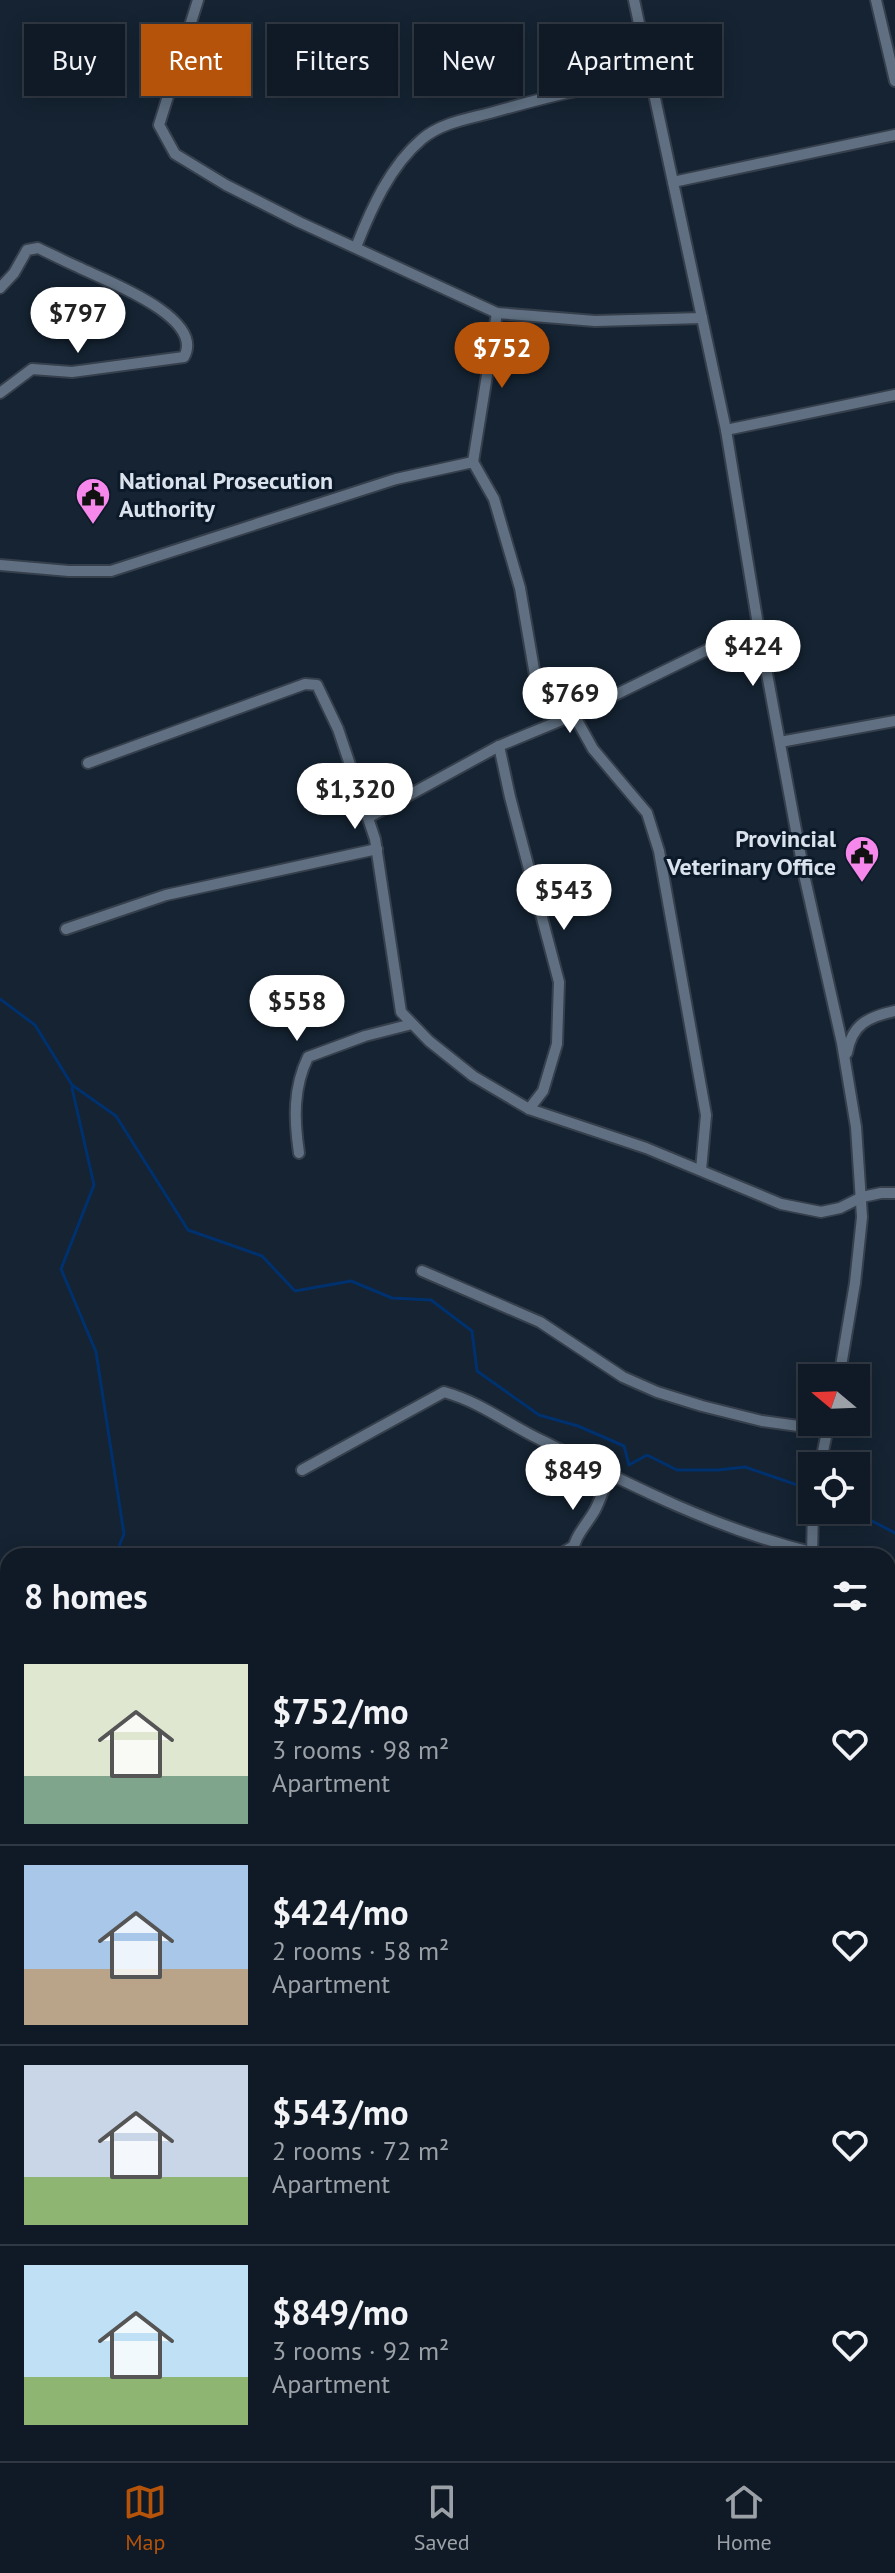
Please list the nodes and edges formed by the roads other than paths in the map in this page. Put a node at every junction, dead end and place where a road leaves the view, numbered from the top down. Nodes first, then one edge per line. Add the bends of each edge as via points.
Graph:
1 (198, 0) edge
2 (634, 0) edge
3 (876, 0) edge
4 (639, 24) edge
5 (895, 81) edge
6 (556, 96) edge
7 (655, 96) edge
8 (895, 135) edge
9 (673, 182) junction
10 (356, 247) junction
11 (0, 288) edge
12 (497, 313) junction
13 (702, 318) junction
14 (0, 393) edge
15 (895, 395) edge
16 (726, 430) junction
17 (473, 462) junction
18 (0, 565) edge
19 (758, 625) junction
20 (574, 715) junction
21 (895, 721) edge
22 (780, 742) junction
23 (499, 746) junction
24 (88, 763) dead end
25 (369, 817) junction
26 (377, 849) junction
27 (66, 929) dead end
28 (895, 1011) edge
29 (412, 1024) junction
30 (845, 1063) junction
31 (529, 1109) junction
32 (299, 1153) dead end
33 (701, 1170) junction
34 (895, 1193) edge
35 (862, 1197) junction
36 (422, 1271) dead end
37 (841, 1364) edge
38 (798, 1424) edge
39 (302, 1470) dead end
40 (610, 1475) junction
41 (812, 1524) edge
42 (573, 1548) edge
43 (790, 1548) edge
44 (811, 1548) edge

1 - 10 street via 159,125 175,154 226,185
2 - 4 street
3 - 5 street
6 - 10 street via 447,125 425,136 393,173
7 - 9 street
8 - 9 street
9 - 13 street
10 - 12 street
11 - 14 street via 27,250 38,248 135,292 178,324 188,346 181,358 119,367 72,372 36,368
12 - 13 street via 595,321
12 - 17 street
13 - 16 street
15 - 16 street
16 - 19 street
17 - 18 street via 396,479 111,571
17 - 20 street via 494,499 512,558 537,687 550,705
19 - 20 street
19 - 22 street
20 - 23 street
20 - 33 street via 593,749 647,813 659,851 706,1115
21 - 22 street
22 - 30 street
23 - 25 street
23 - 31 street via 559,982 553,1058 543,1091
24 - 25 street via 305,684 317,685
25 - 26 street
26 - 27 street via 166,895
26 - 29 street via 401,1012
28 - 30 street via 857,1026
29 - 31 street via 473,1076
29 - 32 street via 308,1057 298,1077 294,1120
30 - 35 street
31 - 33 street
33 - 35 street via 781,1204 821,1212
34 - 35 street
35 - 37 street
36 - 38 street via 540,1322 638,1384 762,1421
39 - 40 street via 444,1392 471,1399
40 - 42 street
40 - 43 street
41 - 44 street

